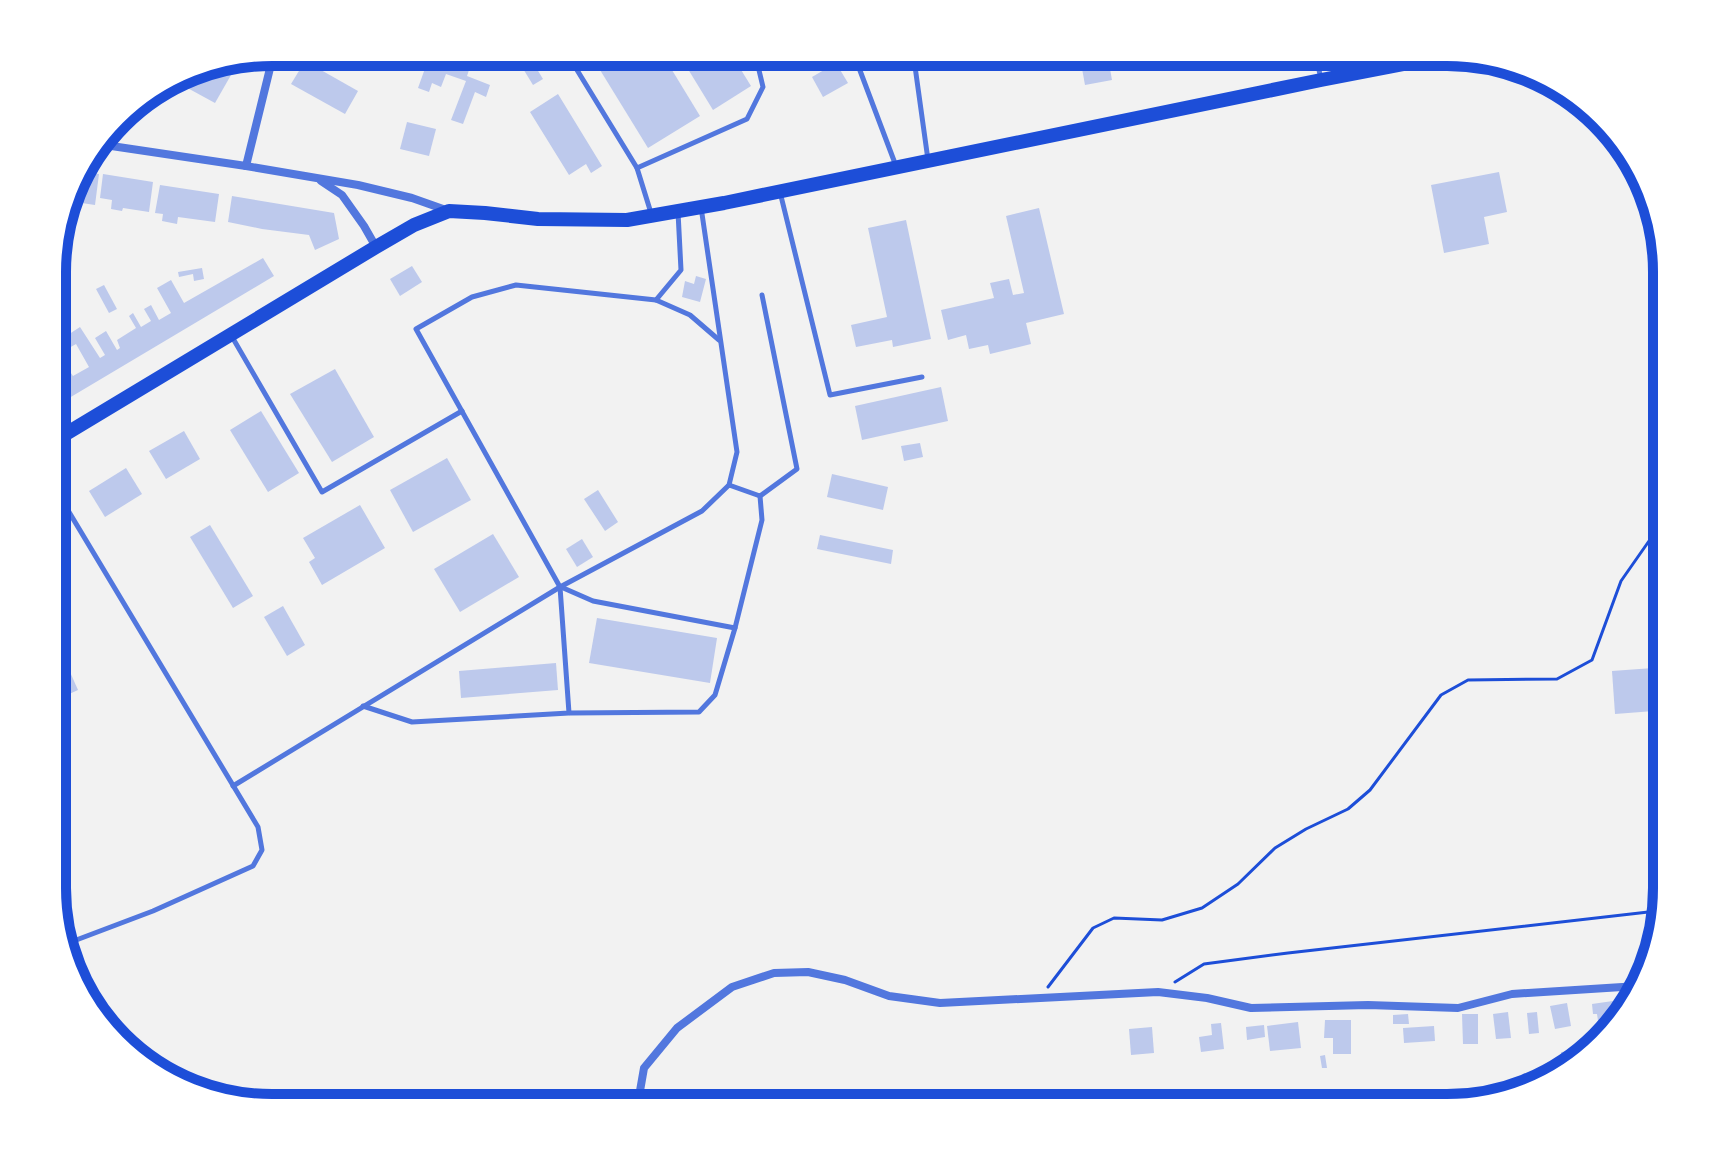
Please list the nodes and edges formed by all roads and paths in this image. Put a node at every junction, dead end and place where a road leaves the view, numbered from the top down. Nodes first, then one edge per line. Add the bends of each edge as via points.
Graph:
1 (271, 66) edge
2 (575, 66) edge
3 (758, 66) dead end
4 (858, 66) edge
5 (915, 66) edge
6 (1318, 66) edge
7 (1395, 66) edge
8 (1321, 80) junction
9 (110, 146) edge
10 (928, 161) junction
11 (246, 166) junction
12 (897, 167) junction
13 (637, 168) junction
14 (317, 179) junction
15 (780, 191) junction
16 (701, 207) junction
17 (449, 211) junction
18 (678, 211) junction
19 (652, 216) junction
20 (376, 247) junction
21 (762, 295) dead end
22 (656, 300) junction
23 (231, 334) junction
24 (720, 341) junction
25 (922, 377) dead end
26 (462, 411) junction
27 (66, 434) edge
28 (729, 485) junction
29 (760, 496) junction
30 (66, 507) edge
31 (1653, 537) edge
32 (560, 587) junction
33 (735, 628) junction
34 (363, 706) junction
35 (569, 713) junction
36 (233, 786) junction
37 (1652, 912) edge
38 (73, 941) edge
39 (1628, 987) edge
40 (1158, 992) junction
41 (1038, 999) junction
42 (639, 1094) edge

1 - 11 street
2 - 13 lane
3 - 13 lane via 763,87 747,119
4 - 12 lane
5 - 10 lane
6 - 8 lane
7 - 8 main road
8 - 10 main road
9 - 11 street
10 - 12 main road
11 - 14 street
12 - 15 main road
13 - 19 lane
14 - 17 street
14 - 20 street via 342,195
15 - 16 main road
15 - 25 lane via 830,395
16 - 18 main road
16 - 24 lane
17 - 19 main road via 538,219
17 - 20 main road
18 - 19 main road
18 - 22 lane via 681,270
20 - 23 main road
21 - 29 lane via 797,469
22 - 24 lane via 690,315
22 - 26 lane via 516,285 472,297 416,329
23 - 26 lane via 322,492
23 - 27 main road
24 - 28 lane via 737,452
26 - 32 lane
28 - 29 lane
28 - 32 lane via 702,511
29 - 33 lane via 762,520
30 - 36 lane
31 - 41 path via 1621,581 1592,660 1557,679 1468,680 1441,695 1370,790 1348,809 1275,848 1238,884 1202,908 1162,920 1114,918 1093,928
32 - 33 lane via 593,601
32 - 34 lane
32 - 35 lane
33 - 35 lane via 715,695 699,712
34 - 35 lane via 412,722
34 - 36 lane
36 - 38 lane via 258,827 262,850 253,866
37 - 40 path via 1204,964
39 - 40 street via 1512,994 1458,1008 1251,1008
40 - 41 street
41 - 42 street via 940,1003 889,996 808,972 774,973 732,987 677,1028 644,1068

